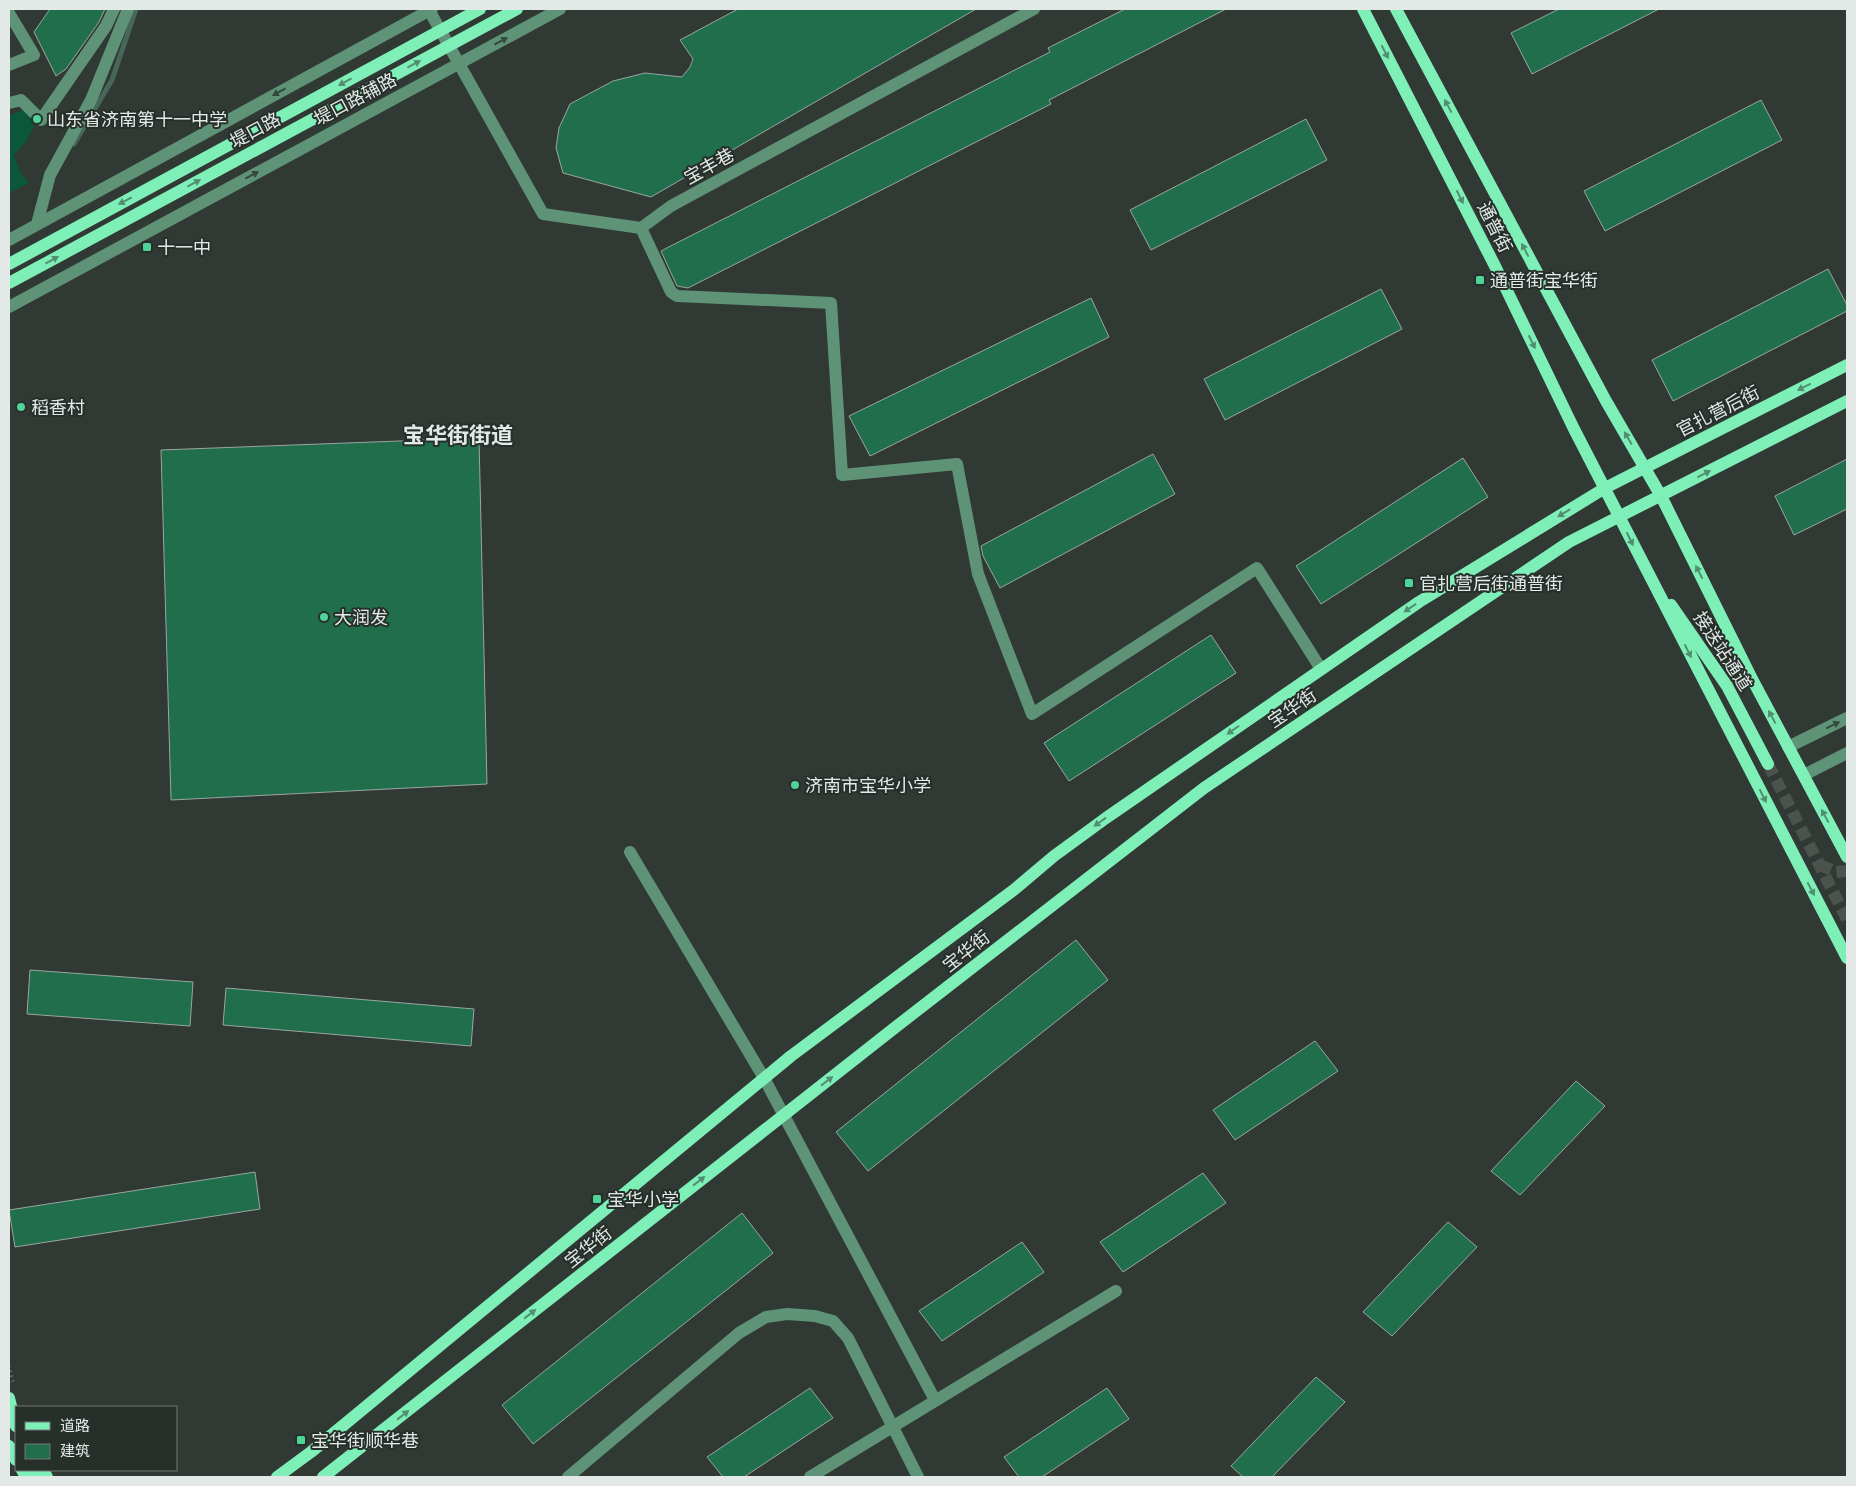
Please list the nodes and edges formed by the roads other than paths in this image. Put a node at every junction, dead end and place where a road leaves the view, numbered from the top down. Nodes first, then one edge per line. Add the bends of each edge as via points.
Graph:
1 (114, 9) edge
2 (128, 9) edge
3 (431, 9) edge
4 (480, 9) edge
5 (517, 9) edge
6 (560, 9) edge
7 (1034, 9) edge
8 (1363, 9) edge
9 (1396, 9) edge
10 (9, 13) edge
11 (441, 30) junction
12 (449, 45) junction
13 (458, 64) junction
14 (9, 65) edge
15 (9, 103) edge
16 (37, 224) junction
17 (641, 228) junction
18 (9, 240) edge
19 (9, 264) edge
20 (9, 283) edge
21 (9, 307) edge
22 (1847, 365) edge
23 (1847, 401) edge
24 (1645, 468) junction
25 (1605, 488) junction
26 (1661, 496) junction
27 (1619, 516) junction
28 (1642, 561) junction
29 (1321, 669) junction
30 (1847, 718) edge
31 (1788, 747) junction
32 (1847, 753) edge
33 (1768, 764) tunnel mouth
34 (1804, 775) junction
35 (630, 852) dead end
36 (1847, 857) edge
37 (1847, 958) edge
38 (764, 1078) junction
39 (784, 1115) junction
40 (1116, 1291) dead end
41 (9, 1398) edge
42 (935, 1400) junction
43 (9, 1411) edge
44 (15, 1421) edge
45 (15, 1423) edge
46 (893, 1426) junction
47 (9, 1446) edge
48 (15, 1458) edge
49 (277, 1477) edge
50 (323, 1477) edge
51 (568, 1477) edge
52 (810, 1477) edge
53 (918, 1477) edge

1 - 15 street via 106,26 41,120 22,100
2 - 16 street via 91,100 50,175
3 - 11 street
3 -> 16 street
4 - 11 main road, 堤口路
5 - 12 main road, 堤口路
13 -> 6 street, 堤口路辅路
7 - 17 street, 宝丰巷 via 671,206
8 -> 25 main road, 通普街
24 -> 9 main road, 通普街
10 - 14 street via 34,55
11 - 12 street
11 -> 19 main road, 堤口路
12 - 13 street
20 -> 12 main road, 堤口路
13 - 17 street via 543,214
21 -> 13 street, 堤口路辅路
16 - 18 street
17 - 29 street via 671,292 677,296 832,303 842,475 957,464 978,574 1032,714 1257,568
22 -> 24 main road, 官扎营后街
26 -> 23 main road
24 - 25 main road, 官扎营后街
24 - 26 main road, 通普街
25 - 27 main road, 通普街
25 -> 29 main road, 宝华街 via 1418,602
26 - 27 main road, 宝华街
31 -> 26 main road, 通普街
27 -> 28 main road, 通普街
39 -> 27 main road, 宝华街 via 1204,788 1569,542
28 - 33 main road, 接送站通道 via 1727,686
28 -> 37 main road
29 -> 38 main road, 宝华街 via 1054,856
31 -> 30 street
31 - 34 main road, 通普街
32 - 34 street
36 -> 34 main road, 通普街
35 - 38 street
38 - 39 street
38 - 49 main road, 宝华街 via 312,1452
39 - 42 street
50 -> 39 main road, 宝华街
40 - 42 street
41 - 44 main road, bridge
42 - 46 street
43 - 45 main road
46 - 51 street via 848,1338 833,1321 787,1314 766,1317 739,1333
46 - 52 street
46 - 53 street
47 - 48 main road

